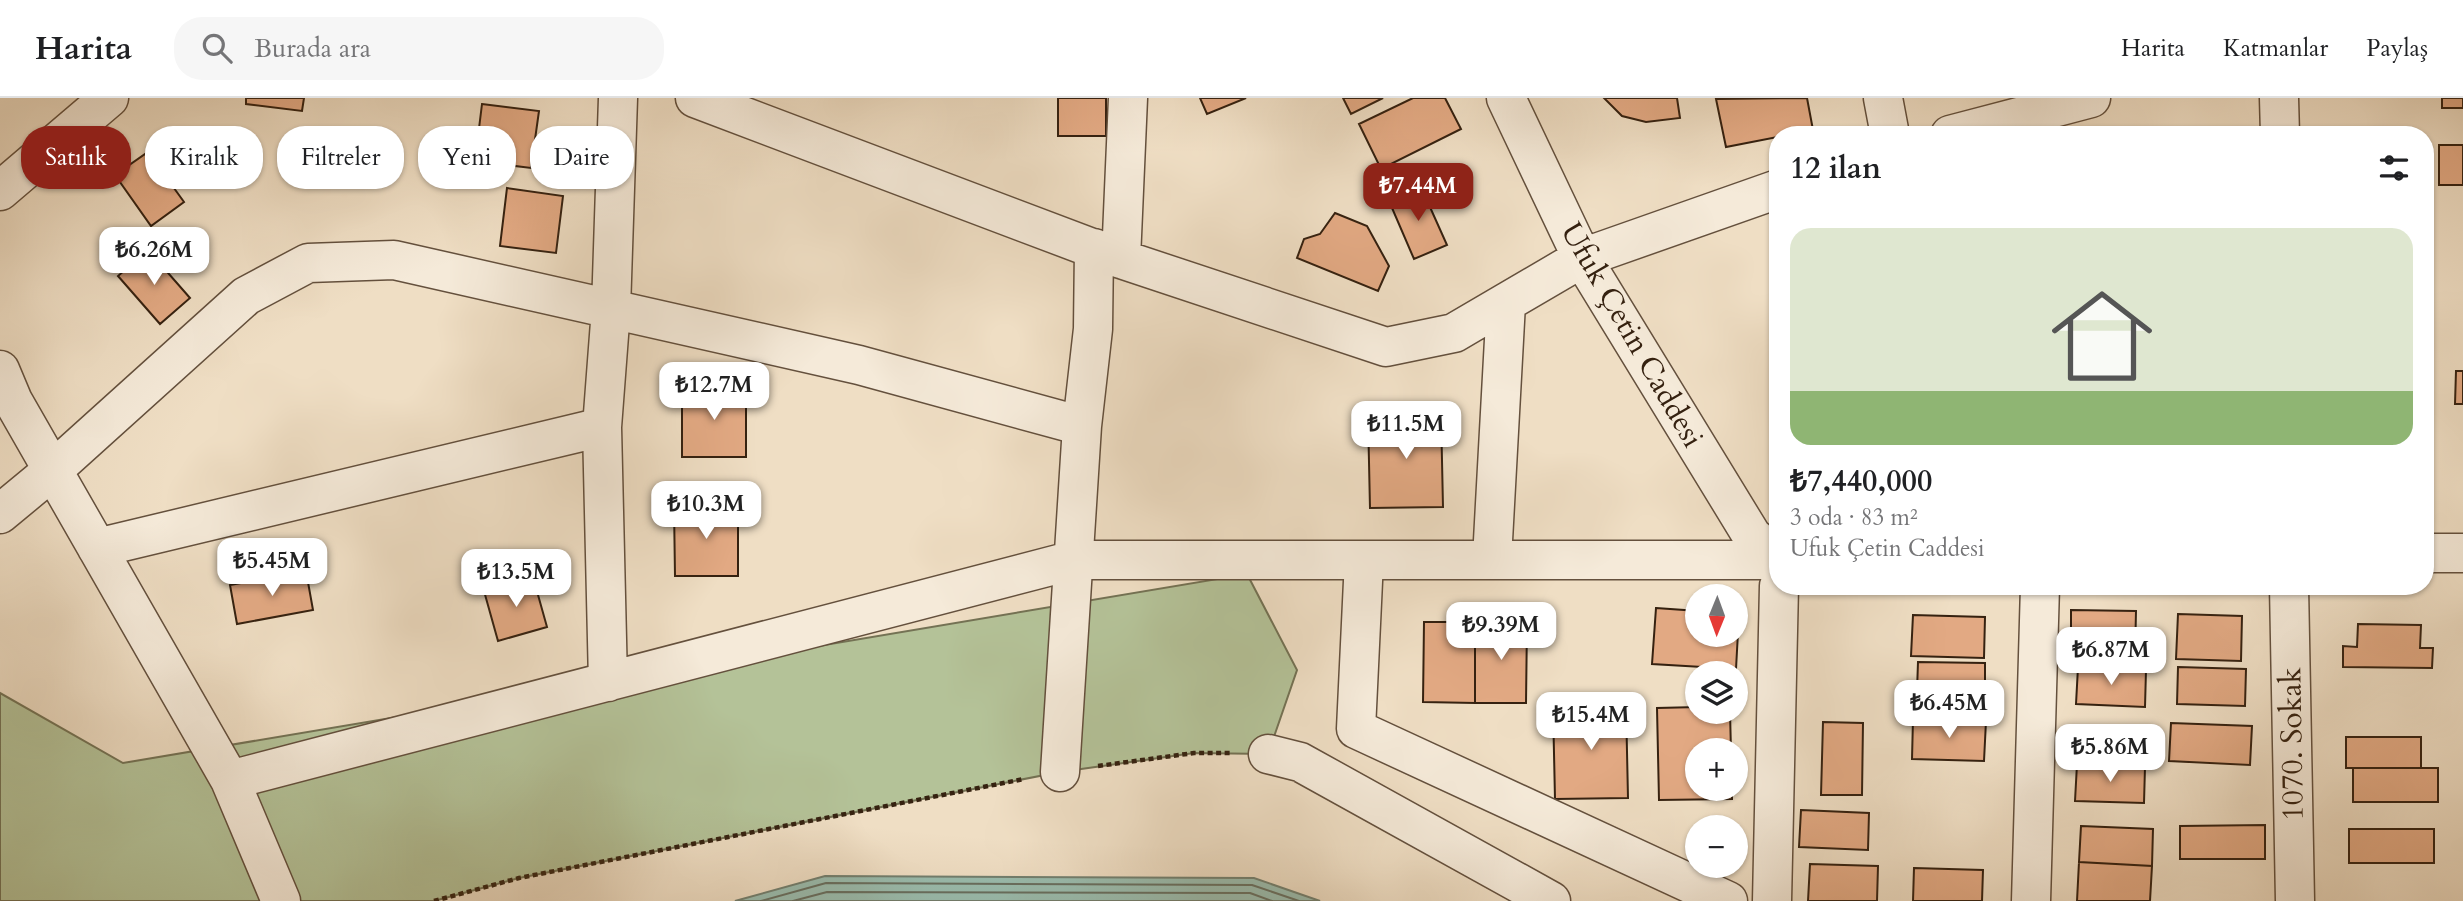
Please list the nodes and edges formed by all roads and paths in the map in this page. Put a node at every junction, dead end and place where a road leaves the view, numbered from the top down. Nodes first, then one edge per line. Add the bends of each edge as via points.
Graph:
1 (109, 98) edge
2 (618, 98) edge
3 (695, 98) edge
4 (1128, 98) edge
5 (1506, 98) edge
6 (1883, 98) edge
7 (2091, 98) edge
8 (2279, 98) edge
9 (2036, 124) edge
10 (1888, 126) edge
11 (2280, 126) edge
12 (0, 191) edge
13 (1769, 193) edge
14 (1107, 253) junction
15 (1582, 258) junction
16 (1506, 303) junction
17 (611, 309) junction
18 (0, 370) edge
19 (1082, 426) junction
20 (602, 427) junction
21 (53, 470) junction
22 (0, 514) edge
23 (97, 548) junction
24 (1769, 551) edge
25 (2434, 553) edge
26 (2463, 553) edge
27 (1492, 559) junction
28 (1769, 559) edge
29 (1074, 560) junction
30 (1364, 560) junction
31 (1779, 595) edge
32 (2040, 595) edge
33 (2290, 595) edge
34 (608, 682) junction
35 (1268, 754) joint
36 (1060, 772) junction
37 (230, 780) junction
38 (281, 901) edge
39 (434, 901) edge
40 (1551, 901) edge
41 (1728, 901) edge
42 (1772, 901) edge
43 (2031, 901) edge
44 (2295, 901) edge

1 - 12 street
2 - 17 street
3 - 14 street
4 - 14 street
5 - 15 street, Ufuk Çetin Caddesi
6 - 10 street
7 - 9 street
8 - 11 street
13 - 15 street
14 - 16 street via 1386,346 1454,333
14 - 19 street
15 - 16 street
15 - 24 street, Ufuk Çetin Caddesi via 1752,536
16 - 27 street
17 - 19 street via 859,365
17 - 20 street
17 - 21 street via 394,260 308,263 246,296
18 - 21 street
19 - 29 street
20 - 23 street
20 - 34 street
21 - 22 street
21 - 23 street
23 - 37 street
25 - 26 street
27 - 28 street
27 - 30 street
29 - 30 street
29 - 34 street
29 - 36 street
30 - 41 street via 1356,729
31 - 42 street
32 - 43 street
33 - 44 street, 1070. Sokak
34 - 37 street
35 - 36 path via 1194,753
35 - 40 street via 1300,762
36 - 39 path via 519,878
37 - 38 street

